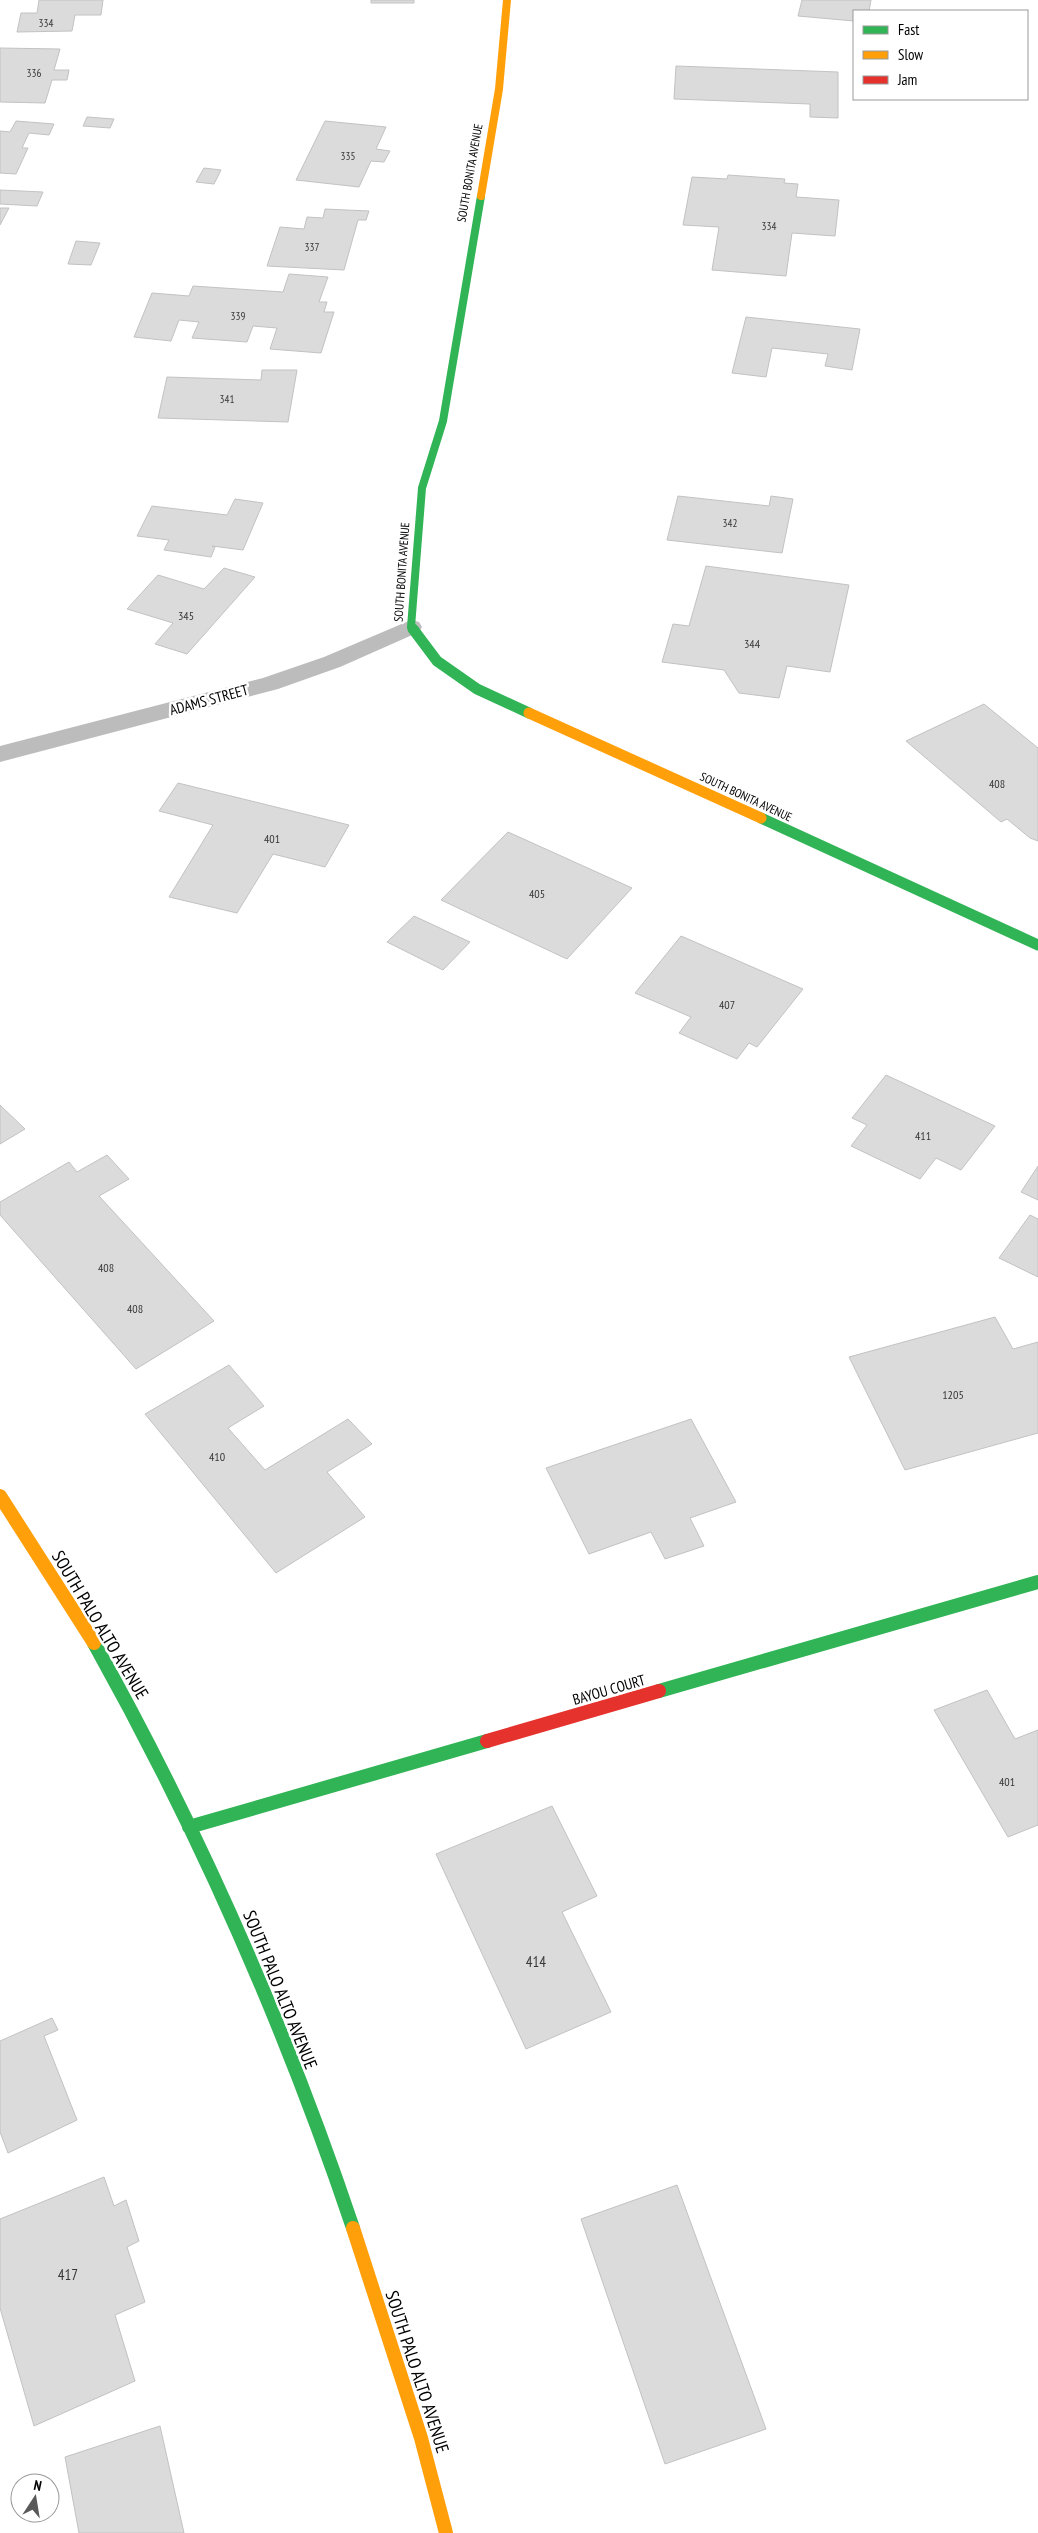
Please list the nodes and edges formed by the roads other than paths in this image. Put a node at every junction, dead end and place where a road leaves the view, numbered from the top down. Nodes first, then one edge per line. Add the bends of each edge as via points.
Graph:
1 (508, 0) edge
2 (411, 627) junction
3 (0, 754) edge
4 (1038, 945) edge
5 (0, 1496) edge
6 (1038, 1582) edge
7 (189, 1827) junction
8 (446, 2533) edge

1 - 2 street, SOUTH BONITA AVENUE via 499,89 444,421 422,488
2 - 3 street, ADAMS STREET via 332,662 270,684
2 - 4 street, SOUTH BONITA AVENUE via 437,661 477,689
5 - 7 street, SOUTH PALO ALTO AVENUE via 126,1699
6 - 7 street, BAYOU COURT
7 - 8 street, SOUTH PALO ALTO AVENUE via 239,1932 317,2126 421,2438

